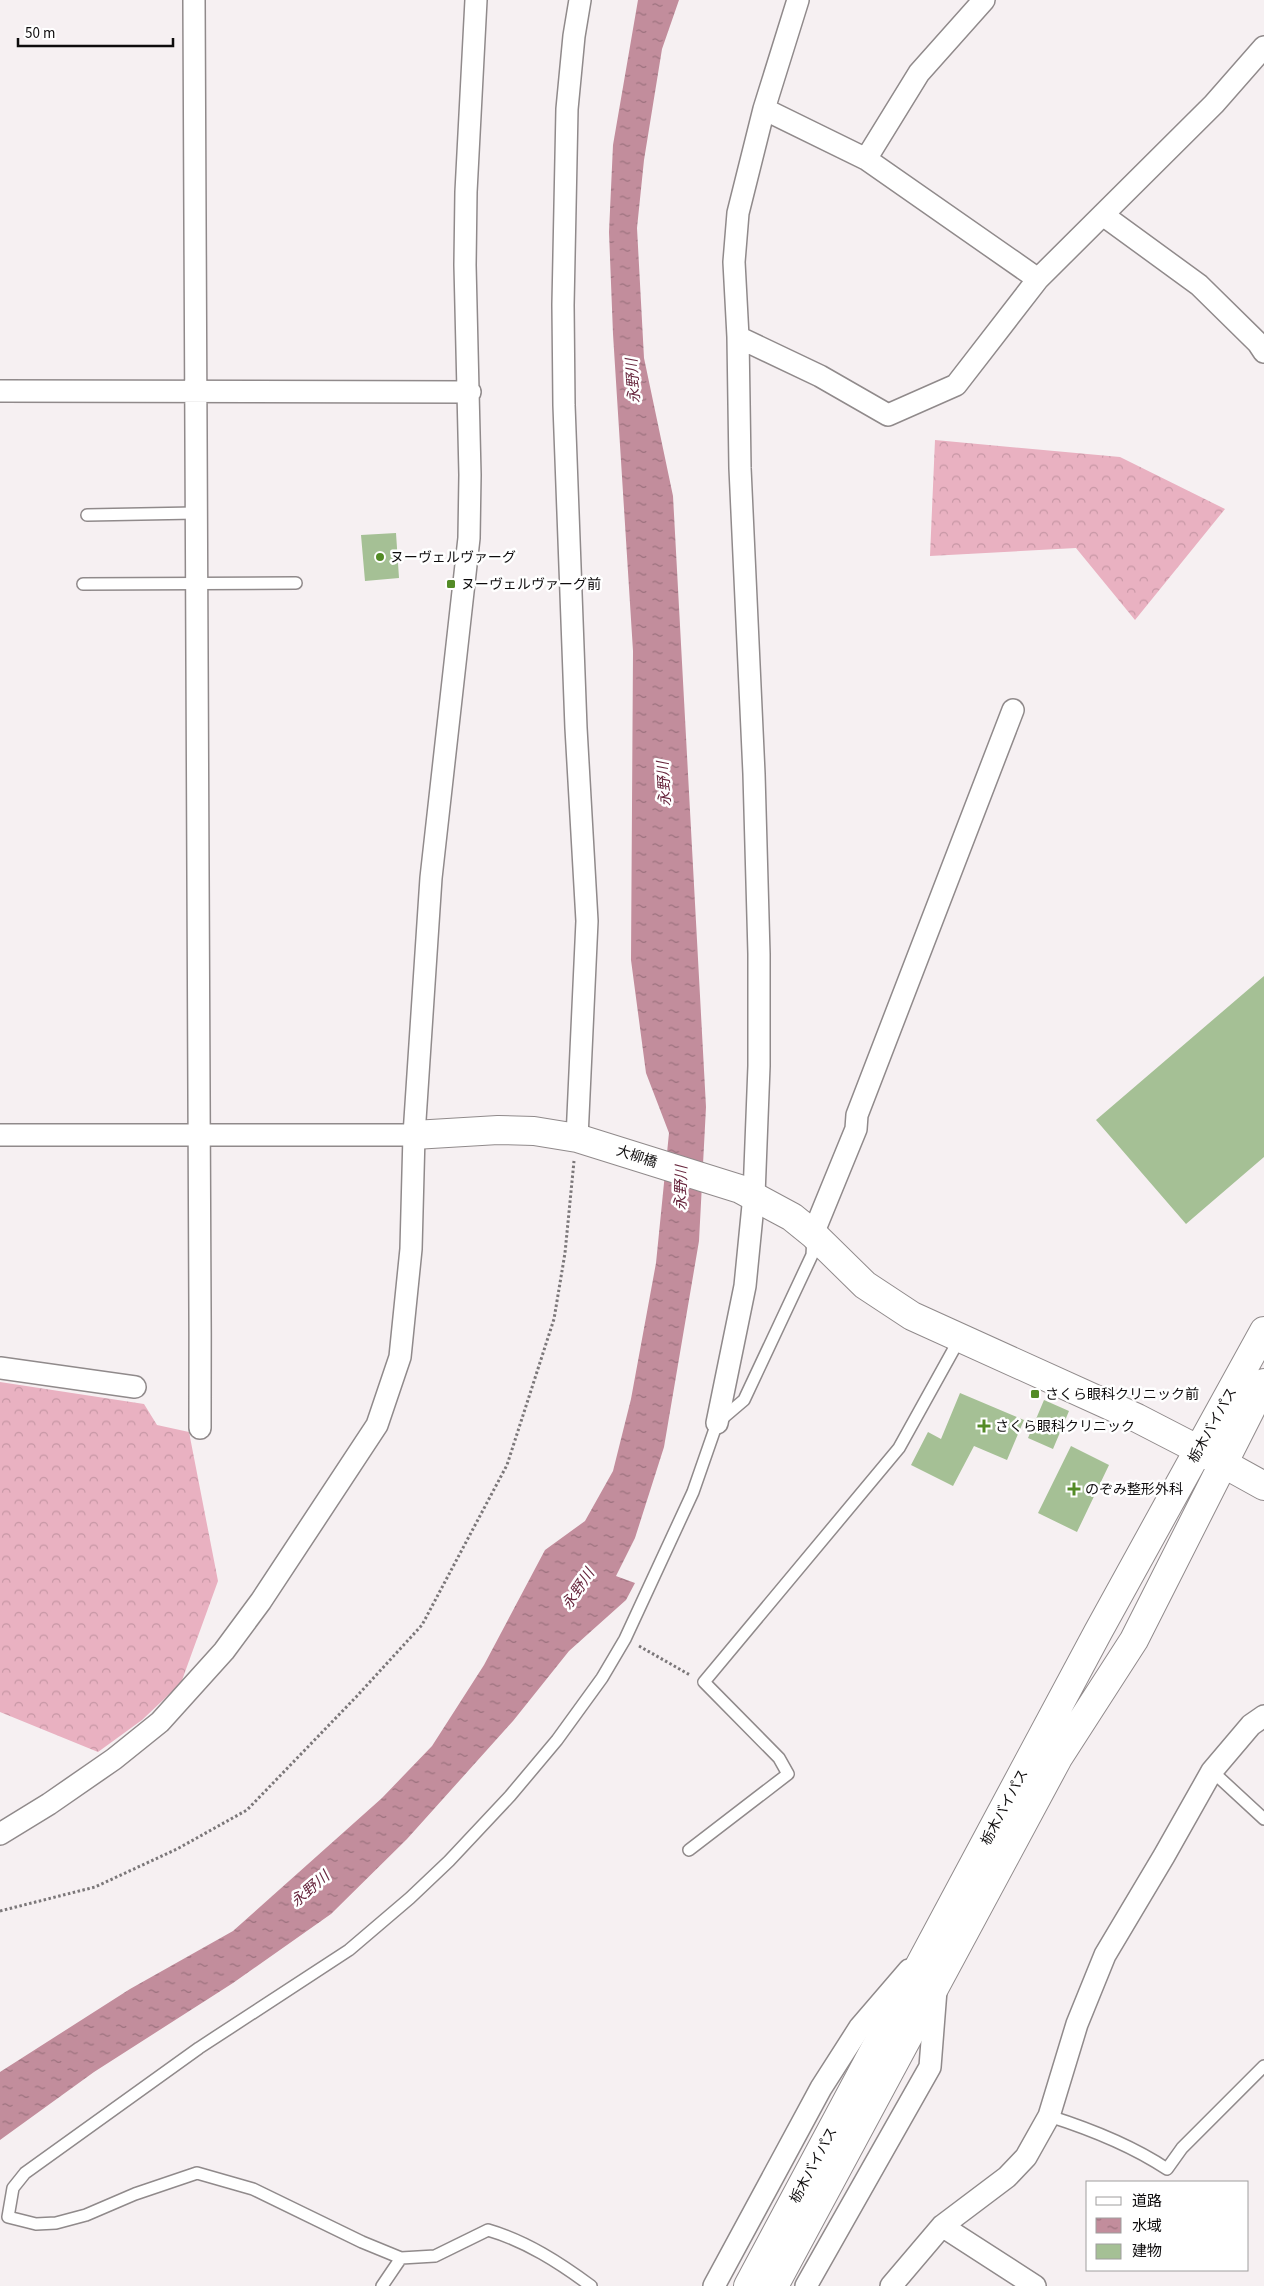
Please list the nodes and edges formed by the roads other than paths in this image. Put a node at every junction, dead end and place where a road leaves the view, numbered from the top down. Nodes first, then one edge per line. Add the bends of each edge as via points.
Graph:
1 (194, 0) edge
2 (476, 0) edge
3 (580, 0) edge
4 (798, 0) edge
5 (984, 0) edge
6 (1264, 46) edge
7 (764, 110) junction
8 (866, 159) junction
9 (1103, 215) junction
10 (1038, 279) junction
11 (738, 337) junction
12 (1264, 352) edge
13 (0, 390) edge
14 (194, 390) junction
15 (470, 392) junction
16 (195, 513) junction
17 (87, 515) dead end
18 (196, 582) junction
19 (296, 583) dead end
20 (83, 584) dead end
21 (1013, 710) dead end
22 (0, 1135) edge
23 (414, 1135) junction
24 (201, 1136) junction
25 (584, 1140) junction
26 (747, 1192) junction
27 (813, 1234) junction
28 (1264, 1331) edge
29 (960, 1338) junction
30 (0, 1368) edge
31 (1264, 1383) edge
32 (135, 1387) dead end
33 (717, 1423) junction
34 (200, 1428) dead end
35 (1199, 1450) junction
36 (1223, 1464) junction
37 (1264, 1486) edge
38 (1264, 1716) edge
39 (1212, 1771) junction
40 (1264, 1819) edge
41 (0, 1834) edge
42 (689, 1850) dead end
43 (933, 1941) junction
44 (936, 1987) junction
45 (1264, 2066) edge
46 (1049, 2116) junction
47 (942, 2226) junction
48 (401, 2258) junction
49 (382, 2286) edge
50 (591, 2286) edge
51 (714, 2286) edge
52 (748, 2286) edge
53 (774, 2286) edge
54 (806, 2286) edge
55 (891, 2286) edge
56 (1035, 2286) edge

1 - 14 street
2 - 15 street via 466,192
3 - 25 street via 567,109 563,304 575,719 586,921
4 - 7 street
5 - 8 street via 919,73
6 - 9 street via 1214,104
7 - 8 street
7 - 11 street via 738,213 734,262
8 - 10 street
9 - 10 street
9 - 12 street via 1199,285
10 - 11 street via 956,385 888,415 820,376
11 - 26 street via 759,954 759,1066
13 - 14 street
14 - 15 street
14 - 16 street
15 - 23 street via 469,538 431,878
16 - 17 lane
16 - 18 street
18 - 19 lane
18 - 20 lane
18 - 24 street
21 - 27 street via 857,1115 856,1129
22 - 24 street
23 - 24 street
23 - 25 main road, 大柳橋 via 534,1131
23 - 41 street via 411,1249 400,1357 377,1425 261,1601 224,1651 160,1722 82,1782
24 - 34 street
25 - 26 main road, 大柳橋
26 - 27 main road, 大柳橋 via 792,1217
26 - 33 street via 745,1286
27 - 29 main road, 大柳橋 via 851,1272 887,1301
27 - 33 lane via 812,1255 752,1385 744,1400
28 - 35 main road, 栃木バイパス
29 - 35 main road, 大柳橋 via 1137,1418
29 - 42 lane via 899,1448 704,1682 779,1758 788,1774
30 - 32 street
31 - 36 main road, 栃木バイパス
33 - 48 lane via 693,1492 625,1639 602,1678 510,1796 449,1861 349,1950 199,2048 25,2173 13,2188 8,2217 36,2224 56,2223 197,2173 253,2189
35 - 36 main road, 大柳橋
35 - 43 main road, 栃木バイパス
36 - 37 main road, 大柳橋
36 - 44 main road, 栃木バイパス via 1134,1640 1058,1758
38 - 39 street
39 - 40 lane
39 - 46 street via 1105,1955 1077,2024
43 - 51 street via 860,2027 821,2088
43 - 52 main road, 栃木バイパス
44 - 53 main road, 栃木バイパス
44 - 54 street via 930,2067
45 - 46 lane via 1182,2148 1167,2169 1118,2142
46 - 47 street via 1026,2157 1007,2177
47 - 55 street
47 - 56 street
48 - 49 lane
48 - 50 lane via 435,2256 488,2230 508,2236 562,2265

